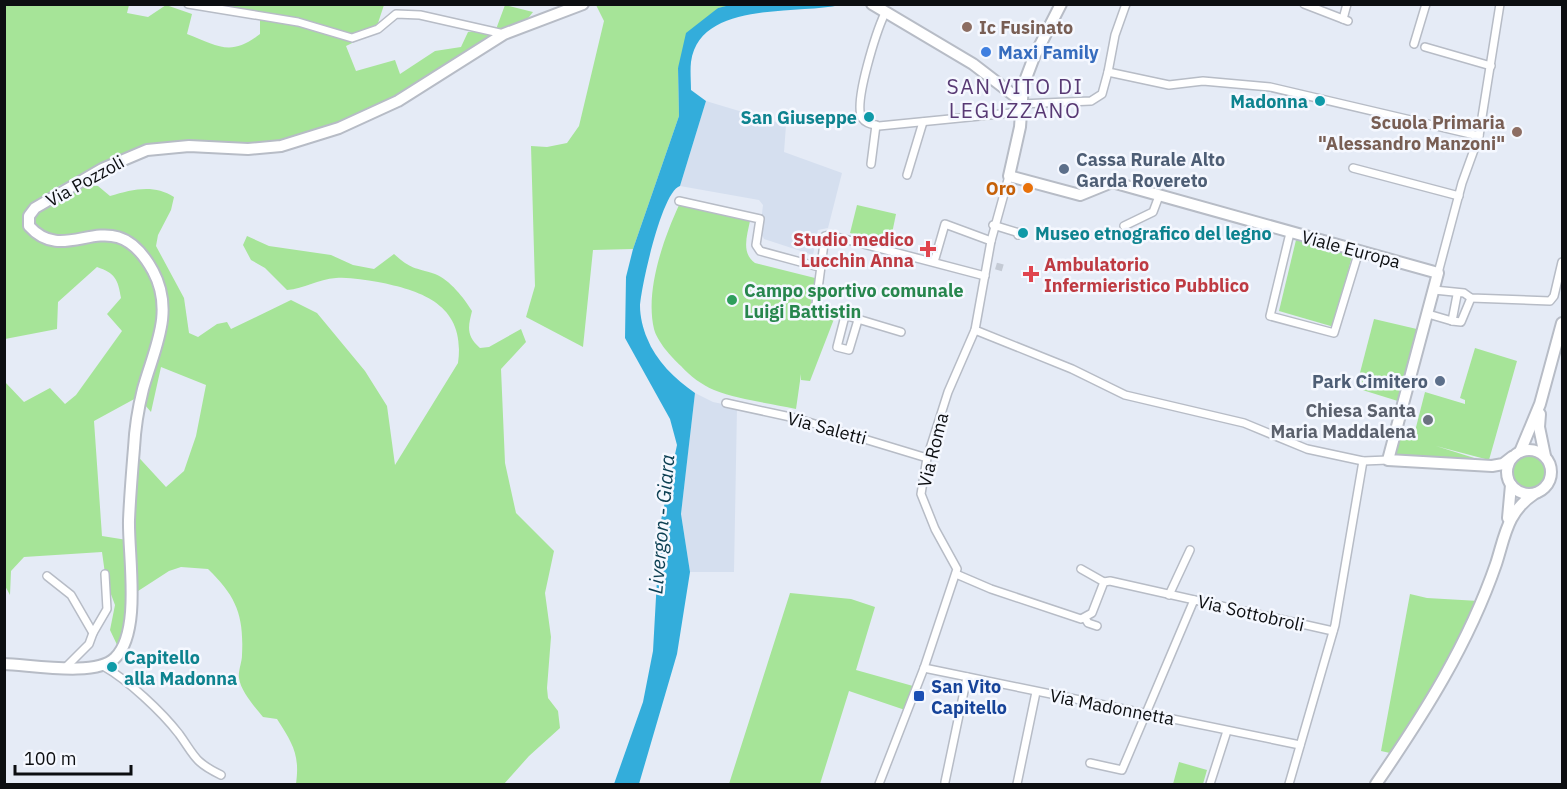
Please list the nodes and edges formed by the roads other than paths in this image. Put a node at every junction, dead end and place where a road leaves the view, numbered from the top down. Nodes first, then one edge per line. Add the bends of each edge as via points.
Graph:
1 (188, 4) edge
2 (583, 4) edge
3 (1061, 4) edge
4 (1126, 4) edge
5 (1304, 4) edge
6 (1347, 4) edge
7 (1426, 4) edge
8 (1500, 4) edge
9 (879, 8) edge
10 (504, 34) junction
11 (1414, 44) dead end
12 (1425, 47) dead end
13 (1491, 66) junction
14 (1108, 72) junction
15 (1020, 105) junction
16 (923, 122) junction
17 (876, 125) junction
18 (1479, 136) junction
19 (871, 164) dead end
20 (1353, 168) dead end
21 (907, 175) dead end
22 (1009, 176) junction
23 (1159, 196) junction
24 (1459, 196) junction
25 (679, 201) dead end
26 (994, 225) junction
27 (1124, 226) dead end
28 (1290, 233) junction
29 (1018, 236) dead end
30 (991, 241) junction
31 (1359, 250) junction
32 (934, 262) junction
33 (1563, 262) edge
34 (819, 267) junction
35 (1438, 273) junction
36 (986, 276) junction
37 (1434, 291) junction
38 (1457, 294) junction
39 (1471, 298) junction
40 (1428, 314) junction
41 (846, 316) junction
42 (858, 320) junction
43 (1452, 321) junction
44 (1563, 322) edge
45 (975, 330) junction
46 (901, 332) dead end
47 (726, 403) dead end
48 (1540, 404) junction
49 (1516, 455) junction
50 (927, 458) junction
51 (1546, 458) junction
52 (1388, 460) junction
53 (1363, 461) junction
54 (1476, 465) junction
55 (1563, 468) edge
56 (1563, 477) edge
57 (1509, 482) junction
58 (1550, 482) junction
59 (1534, 494) junction
60 (1507, 525) junction
61 (1190, 550) dead end
62 (1081, 569) dead end
63 (957, 571) junction
64 (105, 574) dead end
65 (47, 576) dead end
66 (1104, 582) junction
67 (1169, 595) junction
68 (1194, 600) junction
69 (1085, 618) junction
70 (1097, 626) dead end
71 (1333, 631) junction
72 (93, 633) junction
73 (4, 664) edge
74 (103, 666) junction
75 (66, 667) junction
76 (924, 668) junction
77 (967, 677) junction
78 (1036, 692) junction
79 (1145, 713) junction
80 (1227, 731) junction
81 (1300, 745) junction
82 (1090, 763) dead end
83 (221, 776) dead end
84 (945, 782) dead end
85 (879, 784) edge
86 (1017, 784) edge
87 (1210, 784) edge
88 (1289, 784) edge
89 (1376, 784) edge

1 - 10 street via 298,22 352,38 378,29 396,14 420,15
2 - 10 main road
3 - 15 main road, Via Roma via 1034,57
4 - 14 street
5 - 6 street via 1345,20
7 - 11 street
8 - 13 street
9 - 15 main road via 973,64
9 - 17 street via 860,111 862,119
10 - 74 main road, Via Pozzoli via 398,101 339,128 281,146 147,150 102,169 35,208 29,216 35,232 56,242 118,236 145,258 160,286 163,301 161,335 143,390 134,448 129,518 129,630 116,658
12 - 13 street
13 - 18 street
14 - 15 street via 1102,94 1091,101
14 - 18 street via 1168,85 1203,81 1270,87
15 - 16 street
15 - 22 main road, Via Roma
16 - 17 street
16 - 21 street
17 - 19 street
18 - 24 street
20 - 24 street
22 - 23 main road, Viale Europa via 1080,195 1112,182
22 - 26 street, Via Roma
23 - 27 street via 1153,212
23 - 28 main road, Viale Europa
24 - 35 street
25 - 34 street via 760,219 756,245 760,251
26 - 29 street via 1019,233
26 - 30 street, Via Roma
28 - 31 main road, Viale Europa
28 - 31 street via 1270,316 1334,333
30 - 32 street via 945,224
30 - 36 street, Via Roma
31 - 35 main road, Viale Europa
32 - 34 street via 829,235 822,241
32 - 36 street
33 - 39 street via 1550,301
34 - 41 street via 816,304
35 - 37 main road
36 - 45 street, Via Roma
37 - 38 street
37 - 40 main road
38 - 39 street
38 - 43 street
39 - 43 street via 1461,322
40 - 43 street
40 - 52 main road
41 - 42 street
41 - 42 street via 837,347 849,350
42 - 46 street
44 - 48 main road
45 - 50 street, Via Roma via 948,392
45 - 53 street via 1125,395 1224,417 1307,449
47 - 50 street, Via Saletti via 795,418
48 - 49 main road
48 - 51 main road via 1539,427
49 - 51 main road via 1533,450
49 - 54 main road via 1497,465
49 - 57 main road via 1507,472
50 - 63 street, Via Roma via 921,494
51 - 55 main road
51 - 58 main road via 1552,471
52 - 53 street
52 - 54 main road
53 - 71 street
54 - 57 main road
56 - 58 main road
57 - 59 main road via 1520,493
57 - 60 main road
58 - 59 main road
59 - 60 main road via 1517,508
60 - 89 main road via 1483,601 1467,635 1430,703
61 - 67 street, Via Sottobroli
62 - 66 street, Via Sottobroli
63 - 69 street via 995,591
63 - 76 street
64 - 72 street via 107,609
65 - 72 street via 70,595
66 - 67 street, Via Sottobroli
66 - 69 street via 1092,613
67 - 68 street, Via Sottobroli
68 - 71 street, Via Sottobroli
68 - 79 street
69 - 70 street
71 - 81 street
72 - 75 street via 89,644
73 - 75 main road
74 - 75 main road
74 - 83 street via 151,705 179,735 195,760
76 - 77 street, Via Madonnetta
76 - 85 street
77 - 78 street, Via Madonnetta
77 - 84 street
78 - 79 street, Via Madonnetta
78 - 86 street
79 - 80 street, Via Madonnetta
79 - 82 street via 1122,770
80 - 81 street, Via Madonnetta
80 - 87 street
81 - 88 street

